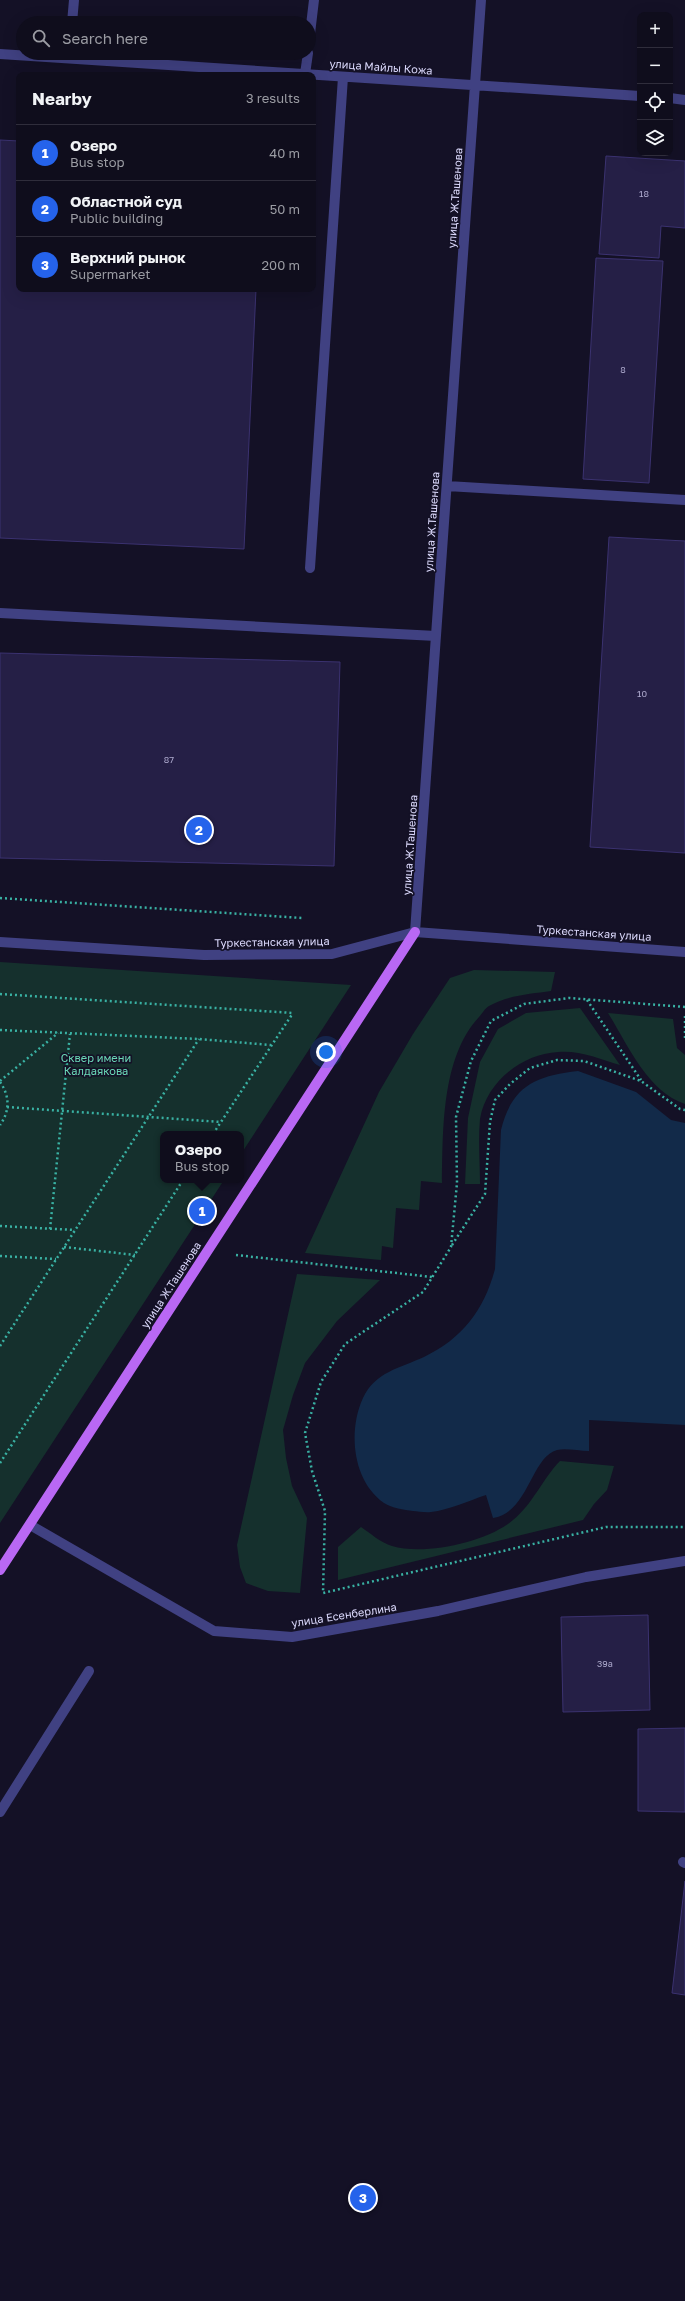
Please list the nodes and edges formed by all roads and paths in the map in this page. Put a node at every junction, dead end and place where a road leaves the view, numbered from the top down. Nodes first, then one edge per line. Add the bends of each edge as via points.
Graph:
1 (74, 0) edge
2 (314, 0) edge
3 (481, 0) edge
4 (73, 16) edge
5 (312, 16) edge
6 (0, 54) edge
7 (16, 54) edge
8 (121, 60) edge
9 (307, 60) edge
10 (279, 72) edge
11 (305, 72) edge
12 (316, 75) edge
13 (343, 77) junction
14 (475, 84) junction
15 (637, 96) edge
16 (673, 98) edge
17 (685, 100) edge
18 (447, 486) junction
19 (685, 500) edge
20 (310, 568) dead end
21 (0, 613) edge
22 (436, 636) junction
23 (0, 898) edge
24 (302, 918) dead end
25 (415, 932) junction
26 (0, 942) edge
27 (685, 952) edge
28 (0, 994) edge
29 (587, 1000) junction
30 (685, 1007) edge
31 (685, 1016) edge
32 (0, 1030) edge
33 (58, 1033) junction
34 (70, 1034) junction
35 (199, 1039) junction
36 (685, 1040) edge
37 (271, 1045) junction
38 (641, 1081) junction
39 (0, 1082) edge
40 (7, 1107) junction
41 (62, 1110) junction
42 (685, 1110) edge
43 (150, 1116) junction
44 (221, 1122) junction
45 (0, 1125) edge
46 (215, 1131) edge
47 (181, 1183) edge
48 (0, 1226) edge
49 (50, 1229) junction
50 (75, 1230) junction
51 (452, 1246) junction
52 (64, 1247) junction
53 (207, 1252) junction
54 (135, 1255) junction
55 (0, 1256) edge
56 (56, 1259) junction
57 (432, 1277) junction
58 (0, 1346) edge
59 (0, 1463) edge
60 (30, 1525) junction
61 (685, 1527) edge
62 (685, 1561) edge
63 (0, 1570) edge
64 (89, 1671) dead end
65 (0, 1812) edge

1 - 4 street
2 - 5 street
3 - 14 street, улица Ж.Ташенова
6 - 7 street, улица Майлы Кожа
8 - 10 street, улица Майлы Кожа
9 - 11 street
12 - 13 street, улица Майлы Кожа
13 - 14 street, улица Майлы Кожа
13 - 20 street
14 - 15 street, улица Майлы Кожа
14 - 18 street, улица Ж.Ташенова
16 - 17 street
18 - 19 street
18 - 22 street, улица Ж.Ташенова
21 - 22 street
22 - 25 street, улица Ж.Ташенова
23 - 24 path
25 - 26 street, Туркестанская улица via 332,954 204,955
25 - 27 street, Туркестанская улица
25 - 53 main road, улица Ж.Ташенова
28 - 37 path via 293,1013
29 - 30 path
29 - 38 path
29 - 51 path via 569,998 524,1004 491,1022 471,1061 456,1117 457,1183
31 - 36 path
32 - 33 path
33 - 34 path
33 - 39 path
34 - 35 path
34 - 41 path
35 - 37 path
35 - 43 path
37 - 44 path
38 - 42 path via 680,1110
38 - 51 path via 584,1061 557,1060 530,1068 510,1084 495,1100 490,1122 485,1194
39 - 40 path via 6,1094
40 - 41 path
40 - 45 path
41 - 43 path
41 - 49 path
43 - 44 path
43 - 50 path
44 - 46 path
47 - 54 path
48 - 49 path
49 - 50 path
50 - 52 path
51 - 57 path
52 - 54 path
52 - 56 path
53 - 57 path
53 - 60 main road, улица Ж.Ташенова
54 - 59 path
55 - 56 path
56 - 58 path
57 - 61 path via 423,1292 345,1344 321,1382 305,1433 312,1471 325,1511 323,1593 606,1527
60 - 62 street, улица Есенберлина via 214,1632 292,1637 438,1611 586,1577
60 - 63 main road, улица Ж.Ташенова
64 - 65 street

